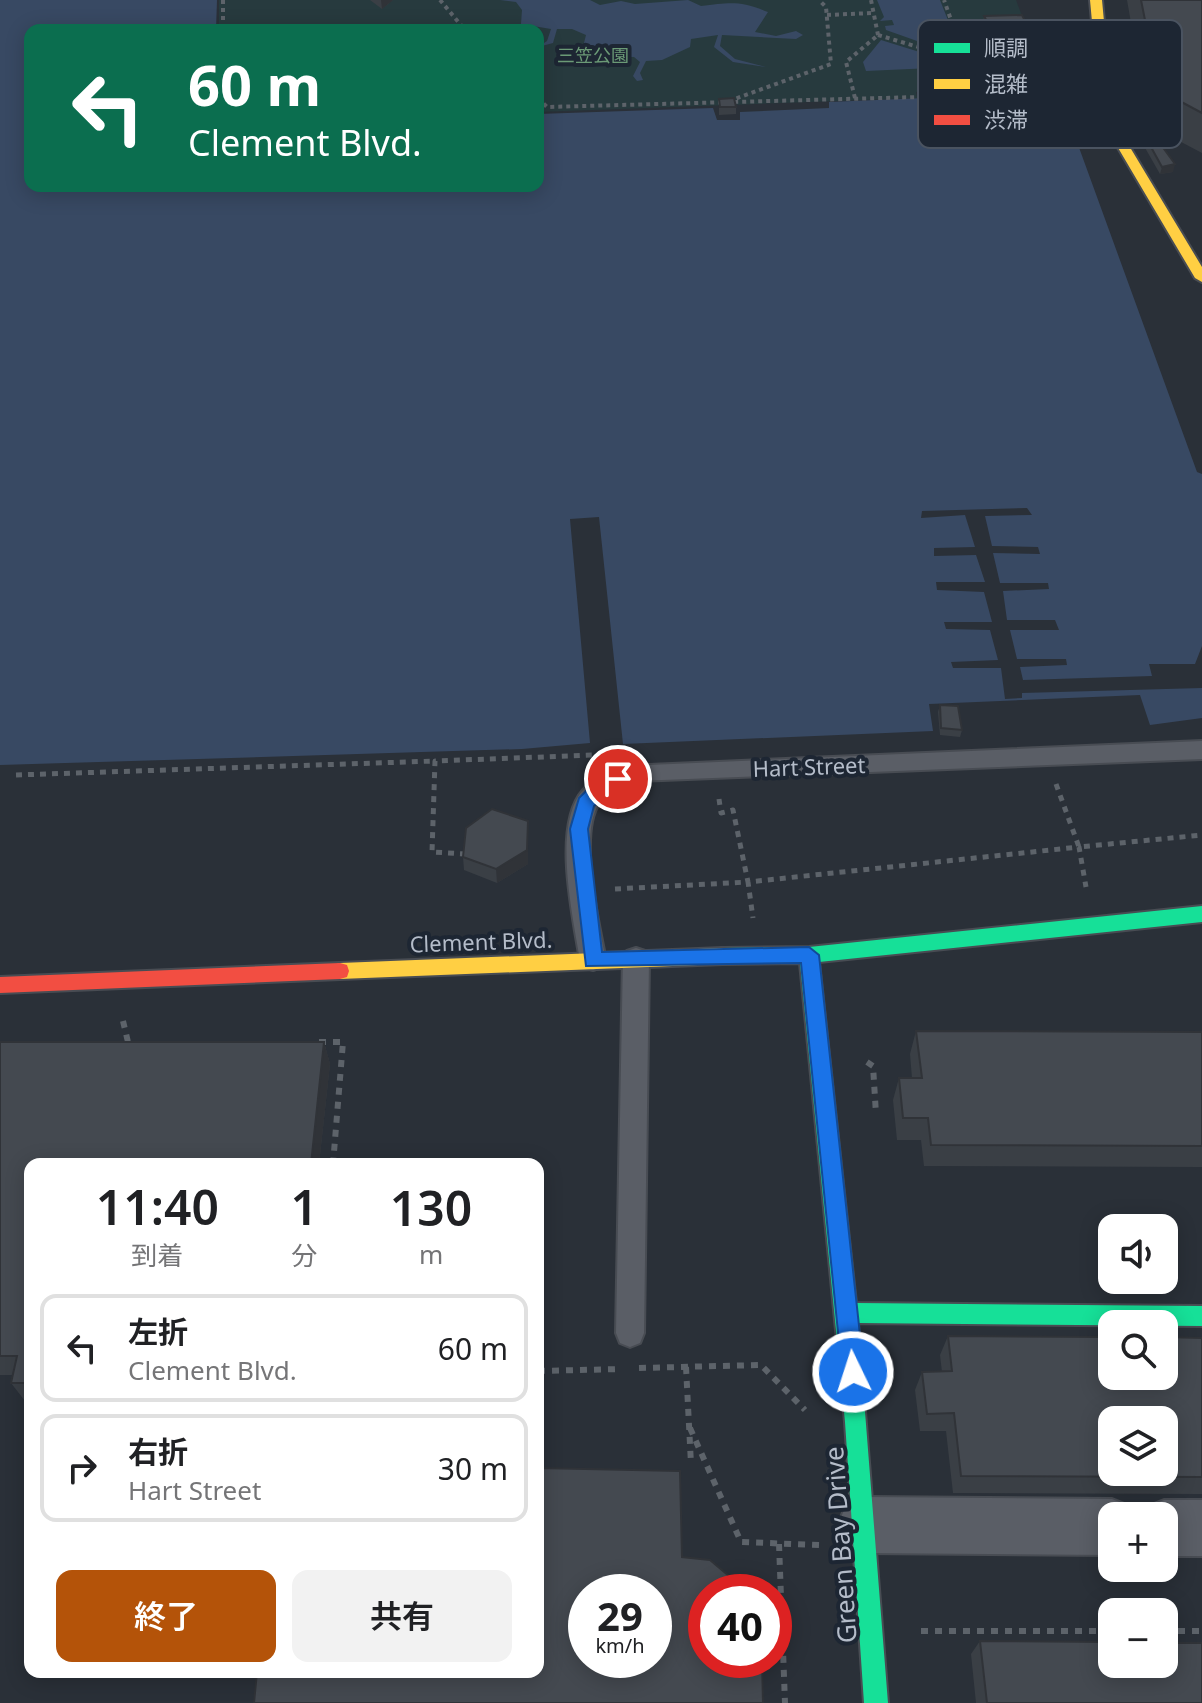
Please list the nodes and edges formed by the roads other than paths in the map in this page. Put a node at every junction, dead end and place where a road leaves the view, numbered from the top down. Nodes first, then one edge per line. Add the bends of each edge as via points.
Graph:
1 (1096, 0) edge
2 (1098, 20) edge
3 (1124, 148) edge
4 (1202, 278) edge
5 (1202, 750) edge
6 (1202, 914) edge
7 (809, 955) junction
8 (636, 958) junction
9 (593, 960) junction
10 (0, 985) edge
11 (848, 1313) junction
12 (1202, 1316) edge
13 (630, 1333) dead end
14 (1098, 1528) edge
15 (1178, 1528) edge
16 (1202, 1528) edge
17 (841, 1537) junction
18 (876, 1703) edge

1 - 2 street
3 - 4 street
5 - 9 lane, Hart Street via 634,772 602,786 586,803 579,829
6 - 7 street, Clement Blvd.
7 - 8 street, Clement Blvd.
7 - 11 street, Green Bay Drive
8 - 9 street, Clement Blvd.
8 - 13 lane
9 - 10 street, Clement Blvd.
11 - 12 street
11 - 17 street, Green Bay Drive
14 - 17 street
15 - 16 street
17 - 18 street, Green Bay Drive

